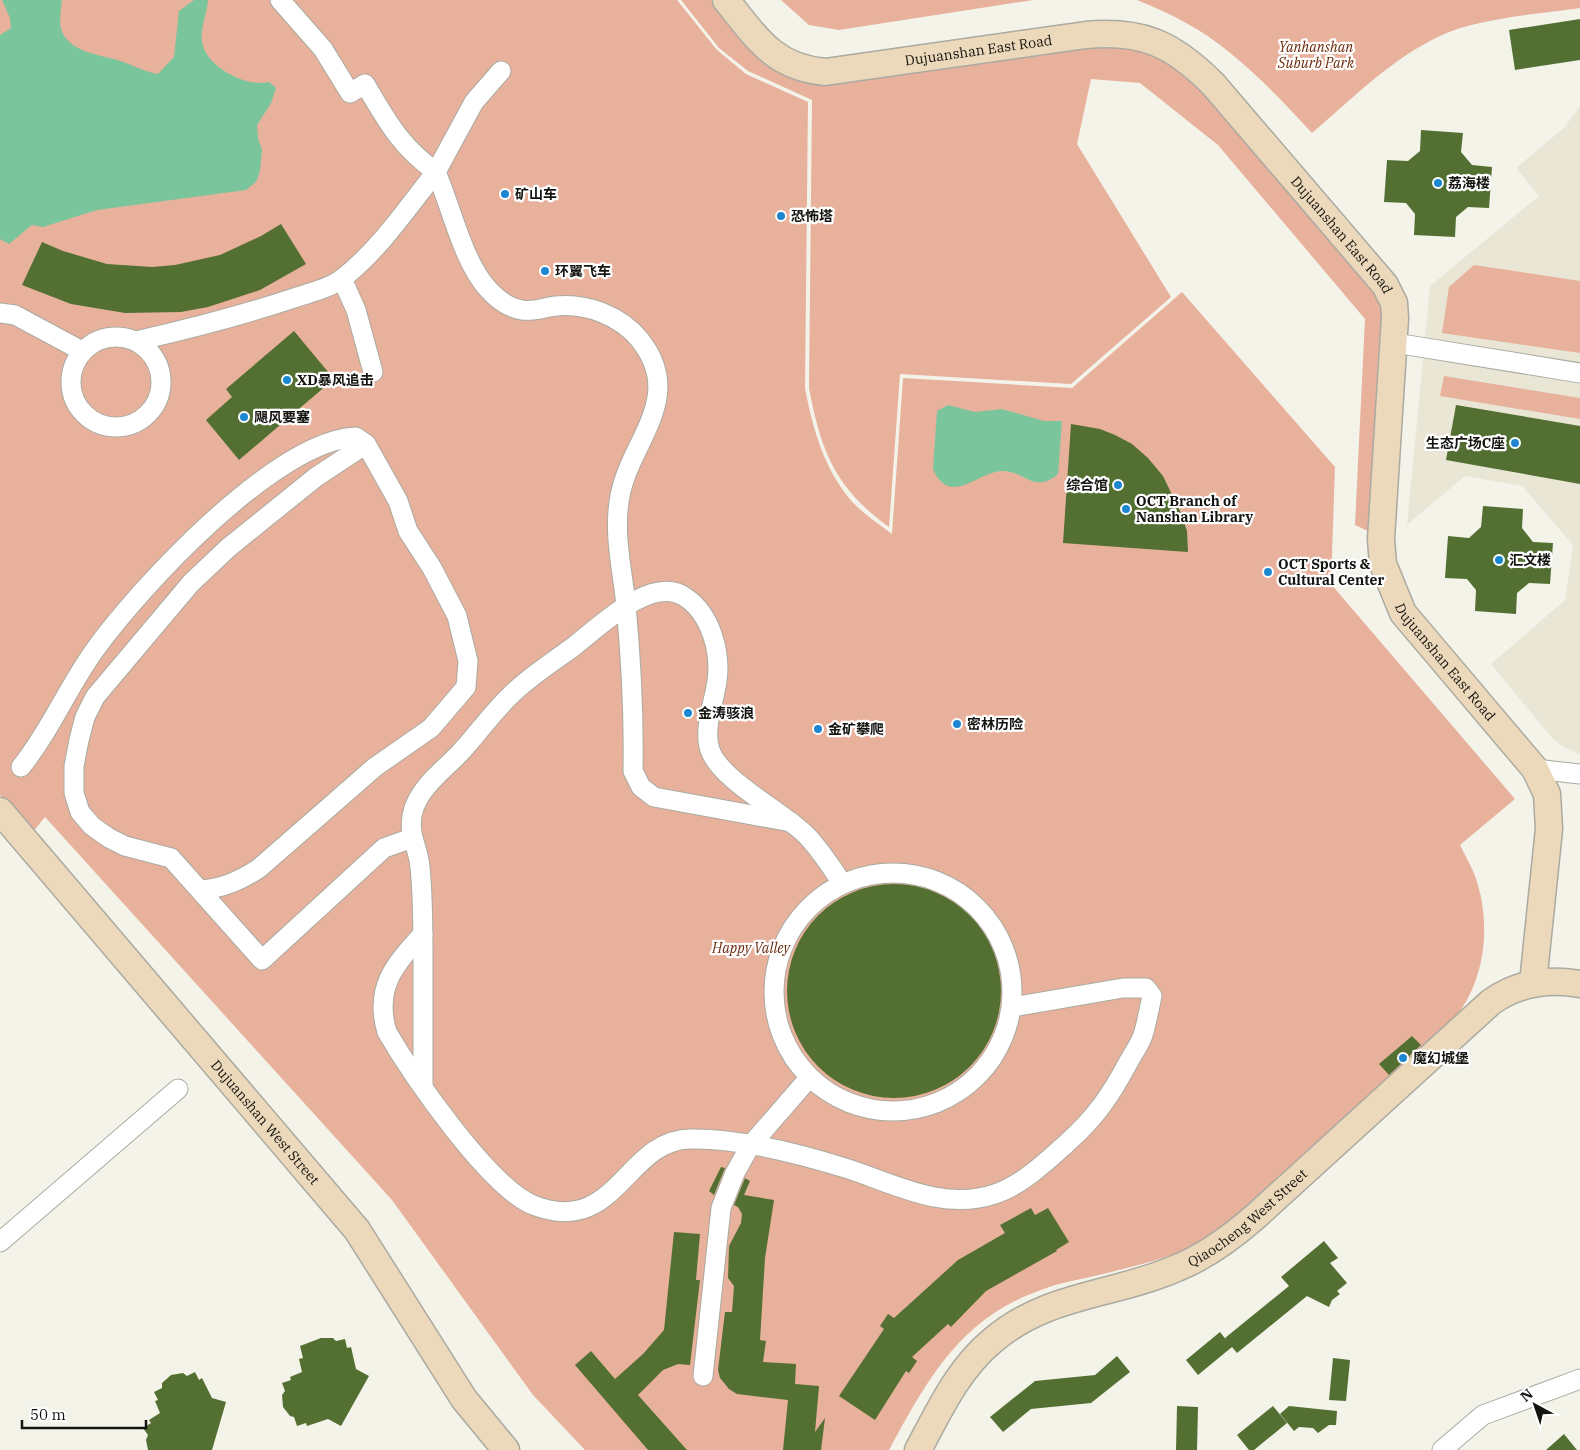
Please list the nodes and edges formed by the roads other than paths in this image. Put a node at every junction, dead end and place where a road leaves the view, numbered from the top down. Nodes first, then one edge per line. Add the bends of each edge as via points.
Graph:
1 (280, 0) edge
2 (726, 0) edge
3 (501, 71) dead end
4 (436, 172) junction
5 (342, 279) junction
6 (0, 313) edge
7 (136, 341) junction
8 (1395, 343) junction
9 (82, 352) junction
10 (373, 372) dead end
11 (1580, 373) edge
12 (366, 444) junction
13 (148, 587) junction
14 (172, 605) junction
15 (626, 605) junction
16 (21, 767) dead end
17 (1535, 769) junction
18 (1580, 774) edge
19 (0, 811) edge
20 (791, 822) junction
21 (412, 838) junction
22 (842, 883) junction
23 (201, 890) junction
24 (423, 934) junction
25 (1534, 983) junction
26 (1580, 984) edge
27 (1012, 1006) junction
28 (809, 1078) junction
29 (423, 1086) junction
30 (178, 1089) dead end
31 (750, 1146) junction
32 (0, 1242) edge
33 (703, 1376) dead end
34 (1580, 1379) edge
35 (506, 1450) edge
36 (918, 1450) edge
37 (1442, 1450) edge

1 - 4 street via 323,49 350,93 365,84 412,155
2 - 8 street, Dujuanshan East Road via 779,58 806,70 826,72 1107,33 1142,37 1169,47 1198,69 1245,119 1385,285 1394,303
3 - 4 street via 474,102
4 - 5 street via 388,231
4 - 15 street via 477,276 504,304 523,310 572,306 600,312 628,328 650,356 656,373 656,409 624,477 617,515
5 - 7 street via 264,308
5 - 10 street via 356,310
6 - 9 street via 15,315
7 - 9 street via 108,337 97,340
7 - 9 street via 148,349 157,362 161,389 150,413 125,427 102,426 86,416 76,404 70,381 73,366
8 - 11 street
8 - 17 street, Dujuanshan East Road via 1381,539 1383,564 1400,605 1413,626
12 - 13 street via 356,437 345,437 285,464 216,520
12 - 14 street via 316,477 228,548
12 - 23 street via 398,502 408,531 457,616 468,661 466,687 431,728 375,767 258,869 218,889
13 - 14 street
13 - 16 street via 94,650 36,748
14 - 23 street via 95,697 85,716 74,766 74,793 80,812 92,826 125,846 170,858
15 - 20 street via 669,592 683,595 694,604 707,623 717,655 717,679 708,729 712,754 730,776
15 - 20 street via 633,771 640,787 654,797 670,802
15 - 21 street via 516,690 489,716 425,789 411,821
17 - 18 street
17 - 25 street, Dujuanshan East Road via 1547,794 1549,808
19 - 35 street, Dujuanshan West Street via 357,1230 464,1399
20 - 22 street via 824,856
21 - 23 street via 384,848 262,960
21 - 24 street via 420,864
22 - 27 street via 876,873 913,873 948,885 972,900 991,922 1004,946 1012,976
22 - 28 street via 810,906 787,936 774,973 774,1011 786,1048
24 - 29 street
24 - 29 street via 389,976 383,1017 397,1049
25 - 26 street, Qiaocheng West Street
25 - 36 street, Qiaocheng West Street via 1514,989 1491,1002 1234,1235 1177,1268 1043,1308 1010,1326 966,1367
27 - 28 street via 1003,1038 986,1067 962,1089 932,1104 900,1111 867,1109 836,1097
27 - 31 street via 1123,988 1146,988 1152,996 1143,1036 1092,1121 1016,1184 994,1194 967,1199 940,1198 911,1193 836,1166
28 - 31 street
29 - 31 street via 446,1120 507,1188 533,1205 557,1210 584,1210 601,1202 646,1158 668,1142 690,1139
30 - 32 street
31 - 33 street via 720,1208
34 - 37 street via 1483,1415

